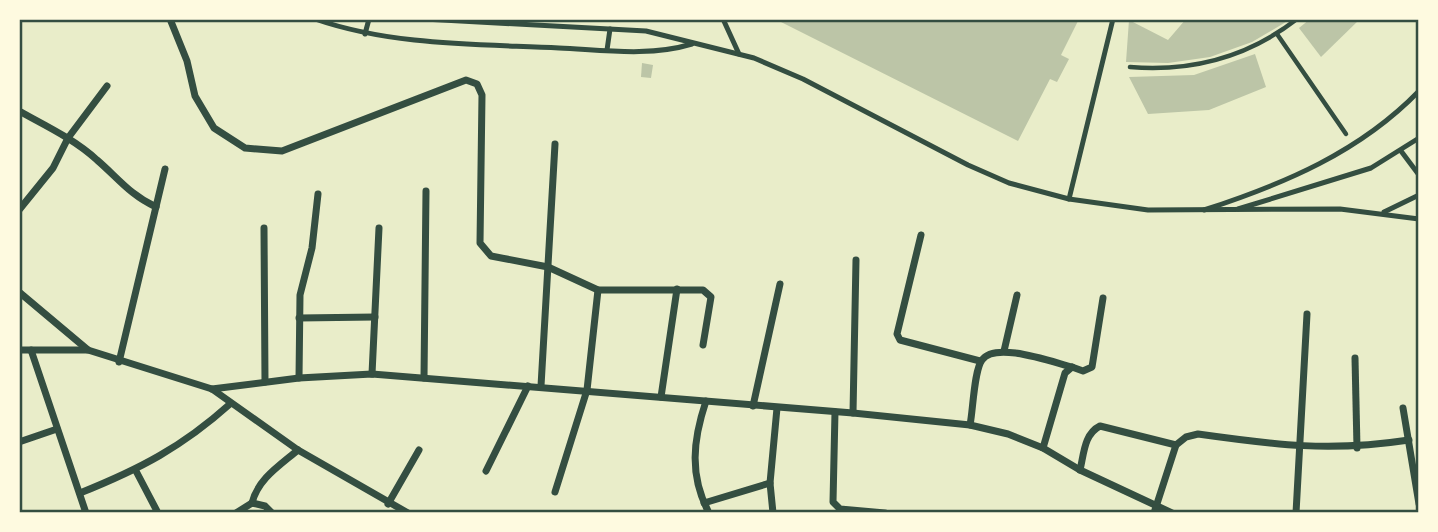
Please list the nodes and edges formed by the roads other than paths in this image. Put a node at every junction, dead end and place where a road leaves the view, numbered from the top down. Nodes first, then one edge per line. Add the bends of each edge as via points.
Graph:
1 (170, 19) edge
2 (315, 19) edge
3 (369, 19) edge
4 (424, 19) edge
5 (723, 19) edge
6 (1113, 19) edge
7 (610, 29) junction
8 (365, 34) junction
9 (692, 44) junction
10 (607, 50) junction
11 (739, 54) junction
12 (107, 86) dead end
13 (1419, 91) edge
14 (19, 111) edge
15 (68, 138) junction
16 (1419, 138) edge
17 (555, 144) dead end
18 (1401, 151) junction
19 (165, 169) dead end
20 (1419, 175) edge
21 (426, 191) dead end
22 (318, 194) dead end
23 (1419, 195) edge
24 (1069, 199) junction
25 (156, 207) junction
26 (19, 210) edge
27 (1233, 211) junction
28 (1196, 212) junction
29 (1381, 213) junction
30 (1419, 219) edge
31 (264, 228) dead end
32 (379, 228) dead end
33 (921, 235) dead end
34 (856, 260) dead end
35 (548, 267) junction
36 (780, 284) dead end
37 (598, 289) junction
38 (677, 289) junction
39 (19, 292) edge
40 (1017, 295) dead end
41 (1103, 298) dead end
42 (1307, 314) dead end
43 (375, 317) junction
44 (299, 318) junction
45 (703, 345) dead end
46 (19, 350) edge
47 (31, 350) junction
48 (88, 350) junction
49 (1004, 351) junction
50 (1355, 358) dead end
51 (980, 361) junction
52 (119, 362) junction
53 (1072, 367) junction
54 (373, 374) junction
55 (299, 378) junction
56 (424, 378) junction
57 (265, 382) junction
58 (528, 386) junction
59 (541, 386) junction
60 (212, 389) junction
61 (587, 390) junction
62 (661, 397) junction
63 (706, 401) junction
64 (230, 404) junction
65 (753, 406) junction
66 (777, 408) junction
67 (1403, 408) dead end
68 (835, 412) junction
69 (853, 413) junction
70 (970, 425) junction
71 (57, 429) junction
72 (1409, 440) junction
73 (19, 442) edge
74 (1176, 445) junction
75 (1043, 448) junction
76 (1299, 448) junction
77 (1357, 448) junction
78 (298, 450) junction
79 (419, 450) dead end
80 (1080, 470) junction
81 (136, 471) junction
82 (486, 471) dead end
83 (770, 483) junction
84 (555, 492) dead end
85 (80, 493) junction
86 (252, 503) junction
87 (704, 503) junction
88 (388, 504) junction
89 (1419, 504) edge
90 (1155, 510) edge
91 (86, 513) edge
92 (158, 513) edge
93 (236, 513) edge
94 (272, 513) edge
95 (408, 513) edge
96 (709, 513) edge
97 (773, 513) edge
98 (885, 513) edge
99 (1171, 513) edge
100 (1296, 513) edge

1 - 35 street via 195,96 214,128 245,148 282,151 466,80 477,85 482,95 480,243 491,256
2 - 8 lane
3 - 8 lane
4 - 7 lane
5 - 11 lane
6 - 24 lane
7 - 9 lane via 662,34
7 - 10 lane
8 - 10 lane via 441,43
9 - 10 lane via 660,52
9 - 11 lane
11 - 24 lane via 791,73 968,165 1009,183
12 - 15 street
13 - 28 lane via 1353,145 1283,182
14 - 15 street
15 - 25 street via 98,160 128,192
15 - 26 street via 53,168
16 - 18 lane
17 - 35 street
18 - 20 lane
18 - 27 lane via 1346,177
19 - 25 street
21 - 56 street
22 - 44 street
23 - 29 lane
24 - 28 lane
25 - 52 street
27 - 28 lane
27 - 29 lane
29 - 30 lane
31 - 57 street
32 - 43 street
33 - 51 street via 897,334 900,340
34 - 69 street
35 - 37 street
35 - 59 street
36 - 65 street
37 - 38 street
37 - 61 street
38 - 45 street via 703,290 711,297
38 - 62 street
39 - 48 street
40 - 49 street
41 - 53 street via 1092,367 1083,371
42 - 76 street
43 - 44 street
43 - 54 street
44 - 55 street
46 - 47 street
47 - 48 street
47 - 71 street
48 - 52 street
49 - 51 street via 990,352
49 - 53 street
50 - 77 street
51 - 70 street
52 - 60 street
53 - 75 street via 1065,373
54 - 55 street
54 - 56 street
55 - 57 street
56 - 58 street
57 - 60 street
58 - 59 street
58 - 82 street
59 - 61 street
60 - 64 street
61 - 62 street
61 - 84 street
62 - 63 street
63 - 65 street
63 - 87 street via 695,435 694,458
64 - 78 street
64 - 81 street via 191,437
65 - 66 street
66 - 68 street
66 - 83 street
67 - 72 street
68 - 69 street
68 - 98 street via 833,502 839,509
69 - 70 street
70 - 75 street
71 - 73 street
71 - 85 street
72 - 77 street
72 - 89 street
74 - 76 street via 1198,434
74 - 80 street via 1100,426 1091,430
74 - 90 street
75 - 80 street
76 - 77 street
76 - 100 street
78 - 86 street via 255,489
78 - 88 street
79 - 88 street
80 - 90 street
81 - 85 street
81 - 92 street
83 - 87 street
83 - 97 street
85 - 91 street
86 - 93 street
86 - 94 street
87 - 96 street
88 - 95 street
90 - 99 street

